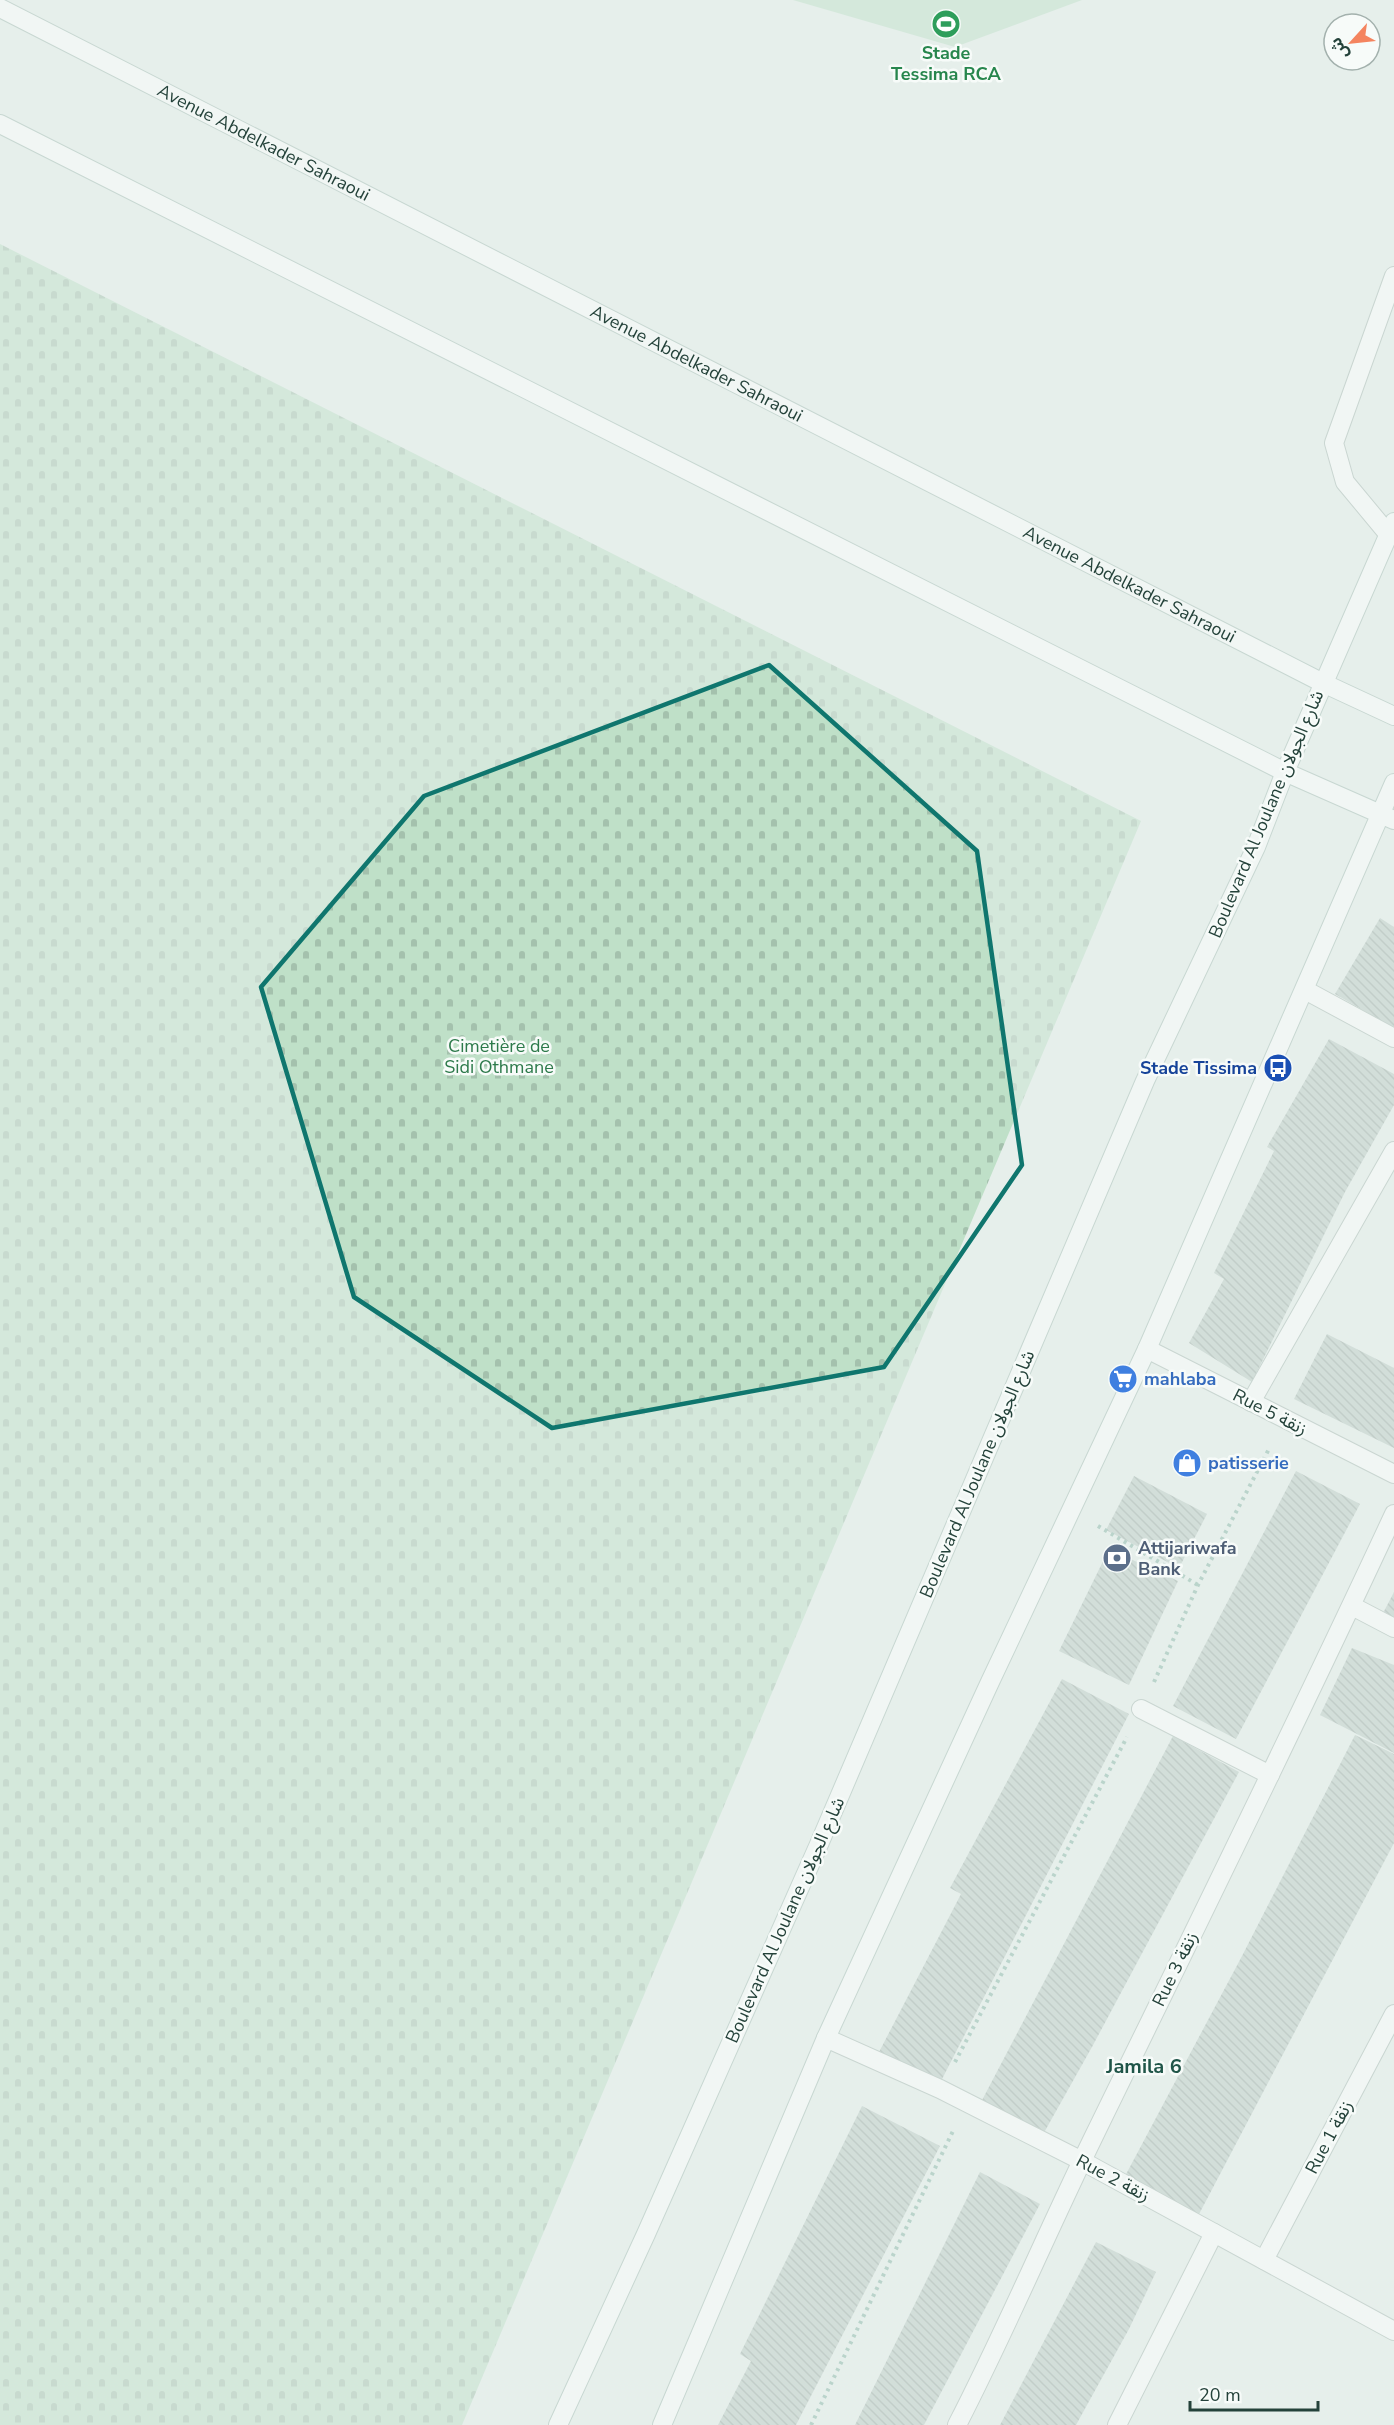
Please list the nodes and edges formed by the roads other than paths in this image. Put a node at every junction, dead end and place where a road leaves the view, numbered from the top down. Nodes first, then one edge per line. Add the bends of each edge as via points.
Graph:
1 (0, 8) edge
2 (0, 124) edge
3 (1394, 276) edge
4 (1391, 528) edge
5 (1323, 683) junction
6 (1394, 716) edge
7 (1285, 772) junction
8 (1394, 783) edge
9 (1387, 817) edge
10 (1305, 990) junction
11 (1394, 1038) edge
12 (1394, 1151) edge
13 (1147, 1350) junction
14 (1251, 1402) junction
15 (1394, 1474) edge
16 (1394, 1514) edge
17 (1352, 1606) junction
18 (1394, 1628) edge
19 (1141, 1709) road end
20 (1270, 1774) junction
21 (1394, 2014) edge
22 (826, 2038) junction
23 (1082, 2161) junction
24 (1214, 2233) junction
25 (1264, 2260) junction
26 (1394, 2331) edge
27 (558, 2425) edge
28 (662, 2425) edge
29 (957, 2425) edge
30 (1117, 2425) edge

1 - 5 main road, Avenue Abdelkader Sahraoui
2 - 7 main road
3 - 4 main road via 1334,443 1346,482
4 - 5 main road, Boulevard Al Joulane شارع الجولان
5 - 6 main road, Avenue Abdelkader Sahraoui
5 - 7 main road, Boulevard Al Joulane شارع الجولان
7 - 9 main road
7 - 27 main road, Boulevard Al Joulane شارع الجولان via 1256,847 1145,1081 810,1864
8 - 9 main road
9 - 10 main road
10 - 11 main road
10 - 13 main road
12 - 14 main road
13 - 14 main road, Rue 5 زنقة
13 - 22 main road
14 - 15 main road, Rue 5 زنقة
16 - 17 main road, Rue 3 زنقة
17 - 18 main road
17 - 20 main road, Rue 3 زنقة
19 - 20 main road
20 - 23 main road, Rue 3 زنقة
21 - 25 main road, Rue 1 زنقة
22 - 23 main road, Rue 2 زنقة via 940,2089
22 - 28 main road
23 - 24 main road, Rue 2 زنقة
23 - 29 main road, Rue 3 زنقة
24 - 25 main road, Rue 2 زنقة
24 - 30 main road
25 - 26 main road, Rue 2 زنقة

